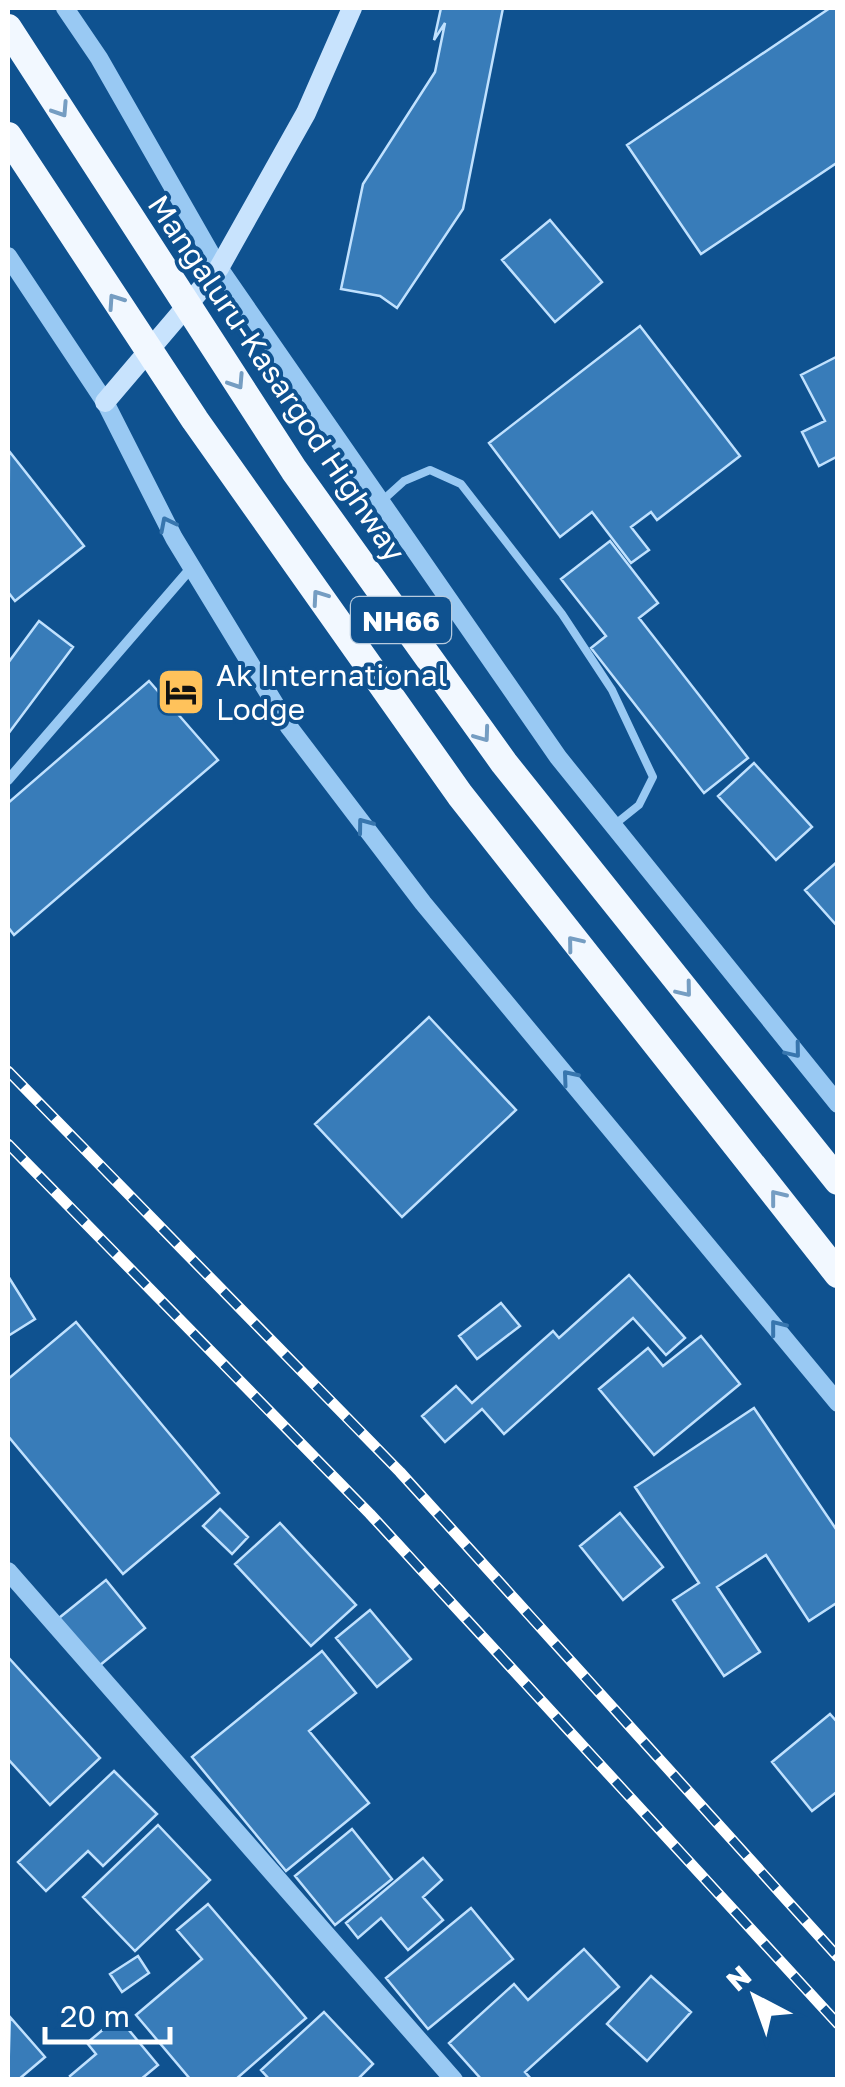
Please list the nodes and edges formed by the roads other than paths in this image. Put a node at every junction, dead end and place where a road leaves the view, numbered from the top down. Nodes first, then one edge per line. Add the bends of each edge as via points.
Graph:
1 (65, 8) edge
2 (352, 8) edge
3 (8, 28) edge
4 (8, 136) edge
5 (8, 256) edge
6 (219, 268) junction
7 (106, 402) junction
8 (383, 500) junction
9 (193, 566) junction
10 (8, 780) edge
11 (614, 825) junction
12 (834, 1093) edge
13 (838, 1181) edge
14 (838, 1274) edge
15 (838, 1403) edge
16 (8, 1571) edge
17 (454, 2080) edge

1 - 6 street
2 - 6 main road via 306,113
3 -> 13 highway, Mangaluru-Kasargod Highway / NH66, bridge via 294,470 504,763
14 -> 4 highway, NH66, bridge via 460,796 244,491
5 - 7 street
6 - 7 main road
6 - 8 street
9 -> 7 street
8 - 11 street via 558,757
8 - 11 lane via 430,470 461,484 562,614 612,690 653,778 639,805
9 - 10 street
15 -> 9 street via 412,889 290,728
11 -> 12 street
16 - 17 street

